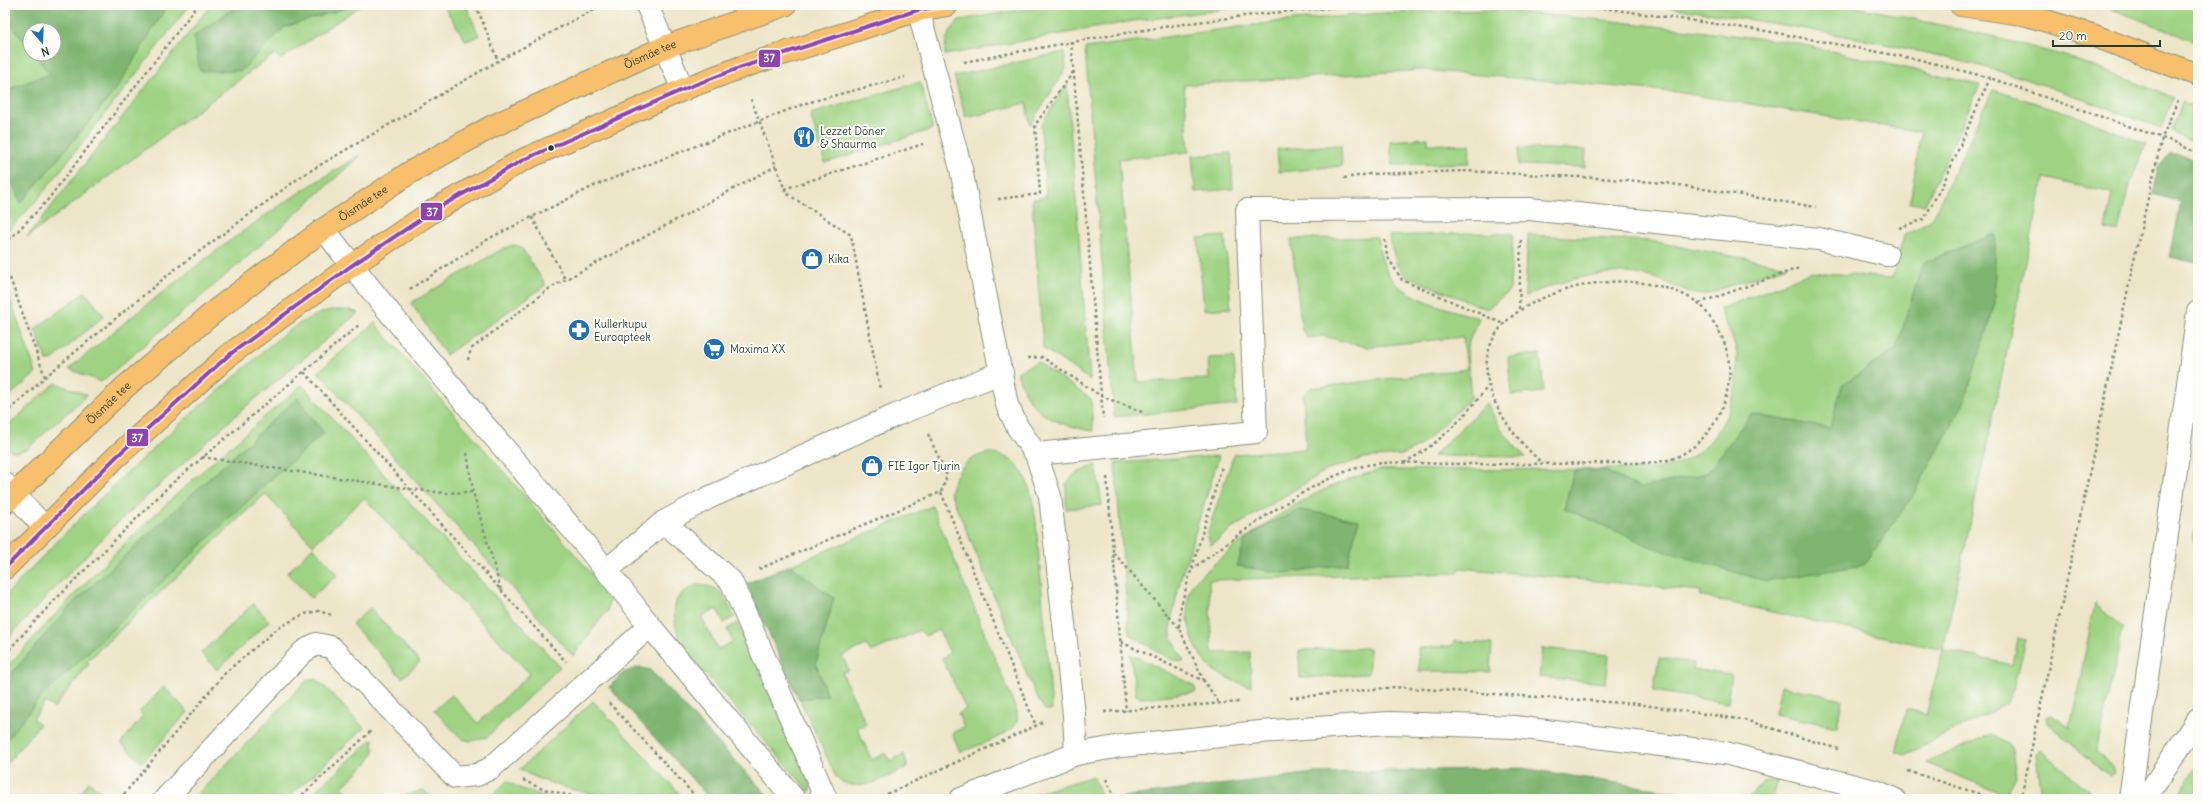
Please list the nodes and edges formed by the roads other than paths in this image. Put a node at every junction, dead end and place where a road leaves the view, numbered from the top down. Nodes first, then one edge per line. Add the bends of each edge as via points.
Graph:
1 (647, 5) edge
2 (785, 5) edge
3 (947, 5) edge
4 (1961, 5) edge
5 (918, 8) edge
6 (2023, 10) edge
7 (665, 47) junction
8 (2194, 73) edge
9 (683, 90) junction
10 (324, 229) junction
11 (1887, 255) dead end
12 (351, 266) junction
13 (2198, 312) edge
14 (1000, 367) junction
15 (1036, 454) junction
16 (8, 494) edge
17 (664, 522) junction
18 (45, 528) junction
19 (5, 568) edge
20 (608, 569) junction
21 (650, 626) junction
22 (2198, 719) edge
23 (1076, 754) junction
24 (165, 799) edge
25 (794, 799) edge
26 (826, 799) edge
27 (961, 799) edge
28 (1894, 799) edge
29 (2130, 799) edge
30 (2144, 799) edge

1 - 7 street
2 - 7 main road, Õismäe tee
3 - 5 main road
4 - 6 main road
5 - 9 main road
5 - 14 street via 951,128 968,202
6 - 8 main road
7 - 9 street
7 - 10 main road, Õismäe tee via 490,127 409,173
9 - 12 main road via 525,158 436,209
10 - 12 street
10 - 16 main road, Õismäe tee via 220,307 125,387
11 - 15 street via 1819,239 1529,209 1248,210 1256,432
12 - 18 main road via 229,355 116,457
12 - 20 street
13 - 29 street
14 - 15 street via 1007,405 1018,428
14 - 17 street via 708,498
15 - 23 street via 1050,496
16 - 18 street
17 - 20 street
17 - 26 street via 731,581
18 - 19 main road
20 - 21 street
21 - 24 street via 491,768 477,775 455,777 331,647 316,644 303,652
21 - 25 street
22 - 30 street
23 - 27 street
23 - 28 street via 1121,746 1260,732 1389,723 1515,727 1725,752 1878,792

